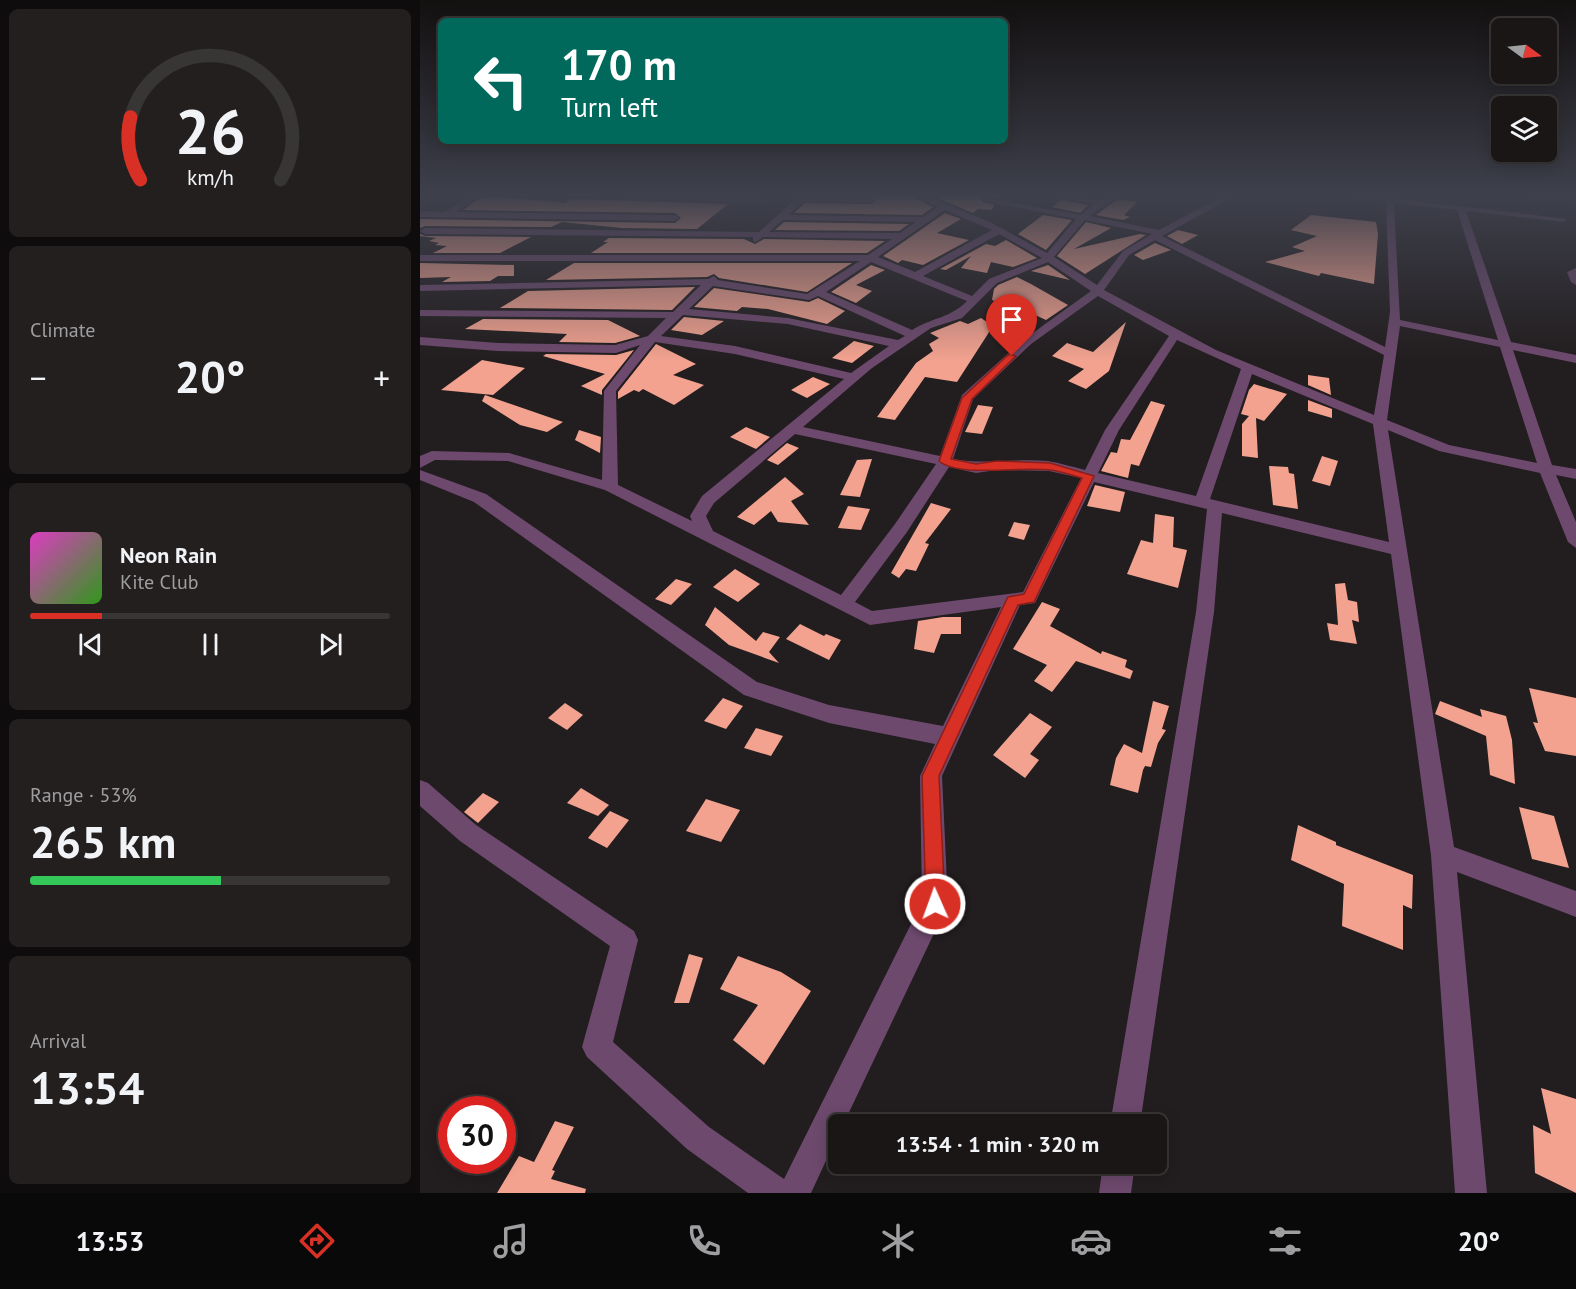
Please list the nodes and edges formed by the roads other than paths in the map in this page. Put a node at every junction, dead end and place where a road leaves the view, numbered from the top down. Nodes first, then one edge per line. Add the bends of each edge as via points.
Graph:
1 (745, 250) edge
2 (883, 250) edge
3 (963, 250) edge
4 (1035, 250) edge
5 (1055, 250) edge
6 (1132, 250) edge
7 (1186, 250) edge
8 (1392, 250) edge
9 (1475, 250) edge
10 (420, 258) edge
11 (871, 258) junction
12 (735, 259) junction
13 (1047, 259) junction
14 (727, 266) dead end
15 (1576, 271) edge
16 (915, 276) junction
17 (715, 278) junction
18 (1576, 282) edge
19 (420, 288) edge
20 (1098, 291) junction
21 (818, 292) junction
22 (974, 300) junction
23 (678, 313) junction
24 (420, 314) edge
25 (1395, 322) junction
26 (913, 335) junction
27 (1175, 335) junction
28 (652, 338) junction
29 (420, 341) edge
30 (899, 344) junction
31 (1506, 345) junction
32 (1390, 354) junction
33 (1576, 359) edge
34 (1248, 368) junction
35 (854, 378) junction
36 (1380, 422) junction
37 (792, 429) junction
38 (945, 461) junction
39 (420, 463) edge
40 (1546, 469) junction
41 (1576, 474) edge
42 (420, 475) edge
43 (1088, 476) junction
44 (610, 487) junction
45 (1208, 504) junction
46 (707, 535) junction
47 (1576, 542) edge
48 (1399, 550) junction
49 (1013, 601) junction
50 (844, 604) junction
51 (949, 736) junction
52 (420, 791) edge
53 (1443, 855) junction
54 (1576, 904) edge
55 (1127, 1114) edge
56 (1118, 1174) edge
57 (776, 1193) edge
58 (794, 1193) edge
59 (1115, 1193) edge
60 (1471, 1193) edge

1 - 12 street
2 - 11 street
3 - 16 street
4 - 13 street
5 - 13 street
6 - 20 street
7 - 32 street
8 - 25 street
9 - 31 street
10 - 12 street
11 - 12 street
11 - 16 street
11 - 21 street
12 - 14 street
13 - 20 street
13 - 22 street via 993,281
15 - 18 street via 1572,272
16 - 22 street
17 - 19 street
17 - 21 street via 809,297
17 - 23 street
20 - 27 street
20 - 38 street via 1027,342 967,398
21 - 26 street
22 - 26 street via 958,316
23 - 24 street
23 - 28 street
23 - 30 street via 788,321
25 - 31 street
25 - 32 street
26 - 30 street
27 - 34 street
27 - 43 street via 1112,430
28 - 29 street via 616,349
28 - 35 street via 735,350
28 - 44 street via 610,391
30 - 35 street
31 - 33 street
31 - 40 street
32 - 36 street
34 - 36 street
34 - 45 street
35 - 37 street
36 - 40 street via 1465,454
36 - 48 street
37 - 38 street
37 - 46 street via 708,500 698,516
38 - 43 street via 976,468 1050,466
38 - 50 street
39 - 44 street via 432,455 509,457
40 - 41 street
40 - 47 street
42 - 51 street via 480,498 751,689 829,714
43 - 45 street
43 - 49 street via 1029,598
44 - 46 street
45 - 48 street
45 - 55 street via 1205,612
46 - 50 street
48 - 53 street
49 - 50 street via 987,601 870,618
49 - 51 street
51 - 58 street via 931,776 935,904
52 - 57 street via 468,833 625,940 597,1047 699,1138
53 - 54 street
53 - 60 street
56 - 59 street

